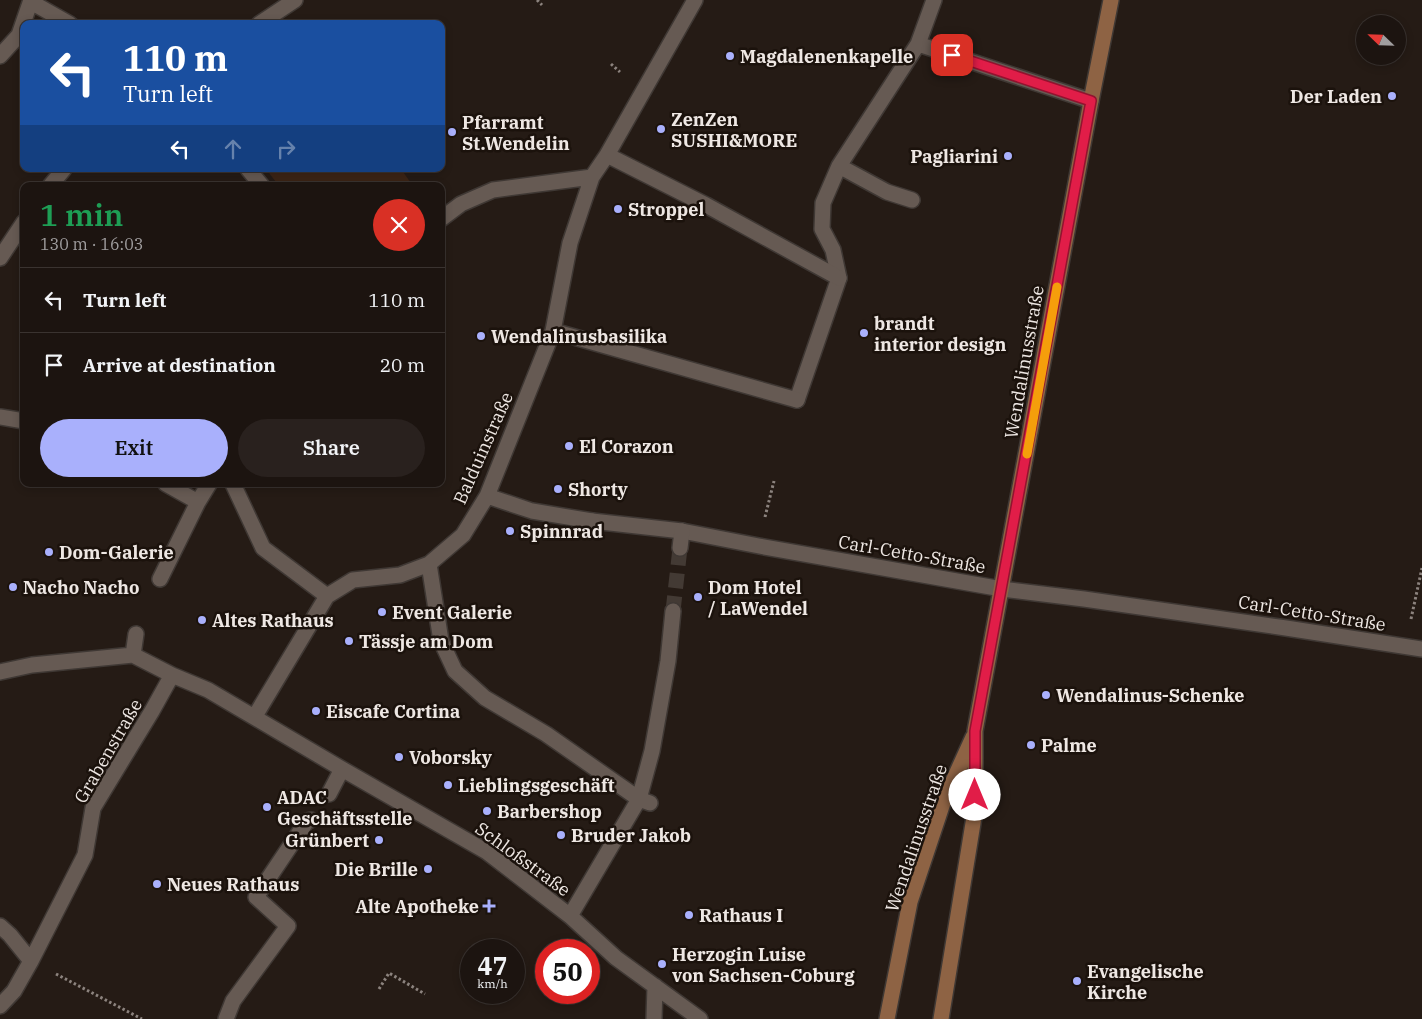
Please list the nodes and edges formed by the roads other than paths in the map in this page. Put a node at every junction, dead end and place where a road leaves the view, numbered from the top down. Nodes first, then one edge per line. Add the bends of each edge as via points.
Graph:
1 (295, 0) edge
2 (696, 0) edge
3 (934, 0) edge
4 (1111, 0) edge
5 (31, 1) edge
6 (24, 20) edge
7 (63, 20) edge
8 (265, 20) edge
9 (20, 32) edge
10 (918, 44) junction
11 (0, 56) edge
12 (1091, 101) junction
13 (607, 155) junction
14 (839, 166) junction
15 (62, 172) edge
16 (250, 172) edge
17 (592, 178) junction
18 (53, 182) edge
19 (259, 182) edge
20 (912, 200) dead end
21 (445, 216) edge
22 (20, 228) edge
23 (0, 258) edge
24 (839, 278) junction
25 (553, 331) junction
26 (0, 417) edge
27 (20, 420) edge
28 (171, 487) edge
29 (207, 487) edge
30 (233, 487) edge
31 (487, 496) junction
32 (198, 502) junction
33 (682, 531) junction
34 (680, 548) tunnel mouth
35 (429, 564) junction
36 (160, 579) dead end
37 (1002, 589) junction
38 (328, 596) junction
39 (674, 610) tunnel mouth
40 (136, 634) dead end
41 (1422, 649) edge
42 (133, 655) junction
43 (0, 672) edge
44 (172, 675) junction
45 (255, 716) junction
46 (975, 731) junction
47 (342, 769) junction
48 (329, 794) dead end
49 (644, 801) junction
50 (312, 820) dead end
51 (570, 916) junction
52 (0, 926) edge
53 (31, 961) junction
54 (655, 986) junction
55 (0, 1006) edge
56 (226, 1019) edge
57 (654, 1019) edge
58 (700, 1019) edge
59 (887, 1019) edge
60 (941, 1019) edge

1 - 8 street
2 - 13 street, Balduinstraße
3 - 10 street
4 - 12 main road, Wendalinusstraße
5 - 6 street
5 - 7 street
9 - 11 street
10 - 12 street
10 - 14 street
12 - 37 main road, Wendalinusstraße
13 - 17 street, Balduinstraße
13 - 24 street via 706,204
14 - 20 street via 887,192
14 - 24 street via 823,203 822,229 833,250
15 - 18 street
16 - 19 street
17 - 21 street via 493,190 461,204
17 - 25 street, Balduinstraße via 570,243
22 - 23 street
24 - 25 street via 797,400
25 - 31 street, Balduinstraße
26 - 27 street
28 - 32 street
29 - 32 street
30 - 38 street via 263,548
31 - 33 street, Carl-Cetto-Straße via 532,512
31 - 35 street, Balduinstraße via 463,535
32 - 36 street
33 - 34 street
33 - 37 street, Carl-Cetto-Straße
35 - 38 street, Balduinstraße via 400,575 353,580
35 - 49 street via 441,641 455,672 485,698 546,734
37 - 41 street, Carl-Cetto-Straße
37 - 46 main road, Wendalinusstraße
38 - 45 street, Balduinstraße
39 - 49 street
40 - 42 street
42 - 43 street
42 - 44 street, Schloßstraße
44 - 45 street, Schloßstraße
44 - 53 street, Grabenstraße via 93,808 85,855
45 - 47 street, Schloßstraße
46 - 59 main road, Wendalinusstraße via 943,803 910,902
46 - 60 main road, Wendalinusstraße via 975,811
47 - 48 street
47 - 51 street, Schloßstraße via 487,852
49 - 51 street
50 - 56 street via 307,821 256,897 288,926 233,1001
51 - 54 street, Schloßstraße via 616,958
52 - 53 street
53 - 55 street, Grabenstraße via 14,991
54 - 57 street
54 - 58 street, Schloßstraße

